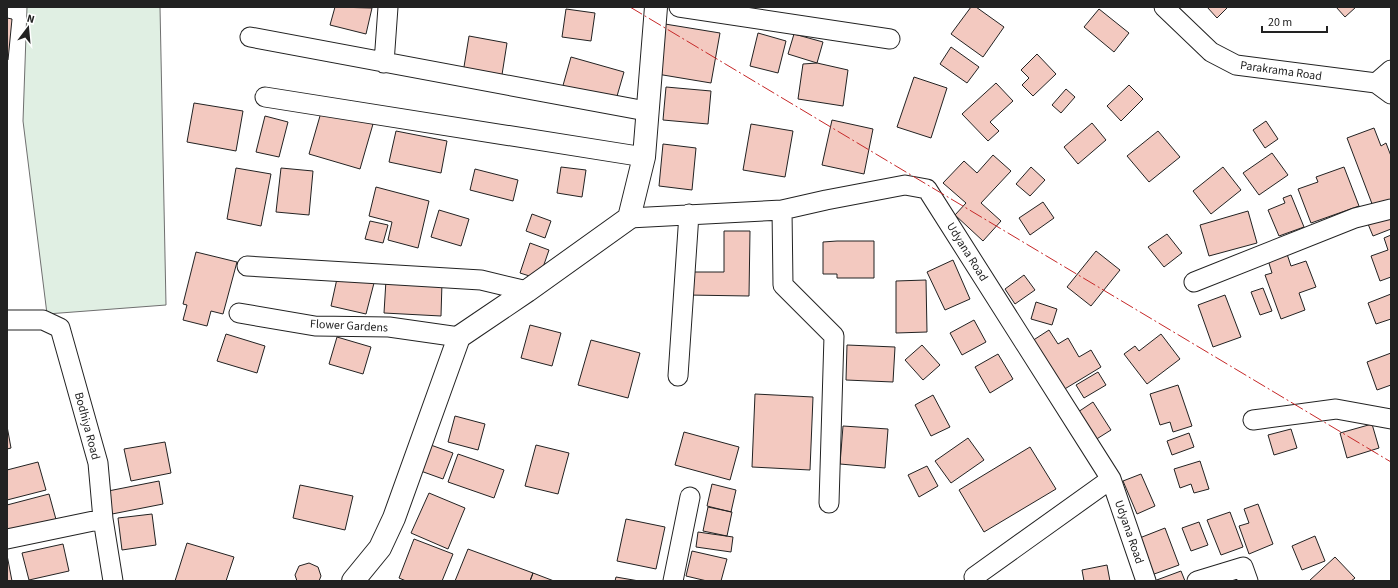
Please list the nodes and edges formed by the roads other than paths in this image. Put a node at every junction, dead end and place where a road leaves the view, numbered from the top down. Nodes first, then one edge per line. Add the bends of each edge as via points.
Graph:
1 (388, 7) edge
2 (656, 7) edge
3 (679, 7) edge
4 (1164, 7) edge
5 (250, 37) dead end
6 (890, 39) dead end
7 (384, 63) junction
8 (1391, 70) edge
9 (1376, 83) junction
10 (1391, 94) edge
11 (265, 97) dead end
12 (646, 112) junction
13 (644, 158) junction
14 (1391, 209) edge
15 (782, 210) junction
16 (689, 214) junction
17 (629, 218) junction
18 (247, 266) dead end
19 (1194, 282) dead end
20 (527, 291) junction
21 (239, 313) dead end
22 (7, 320) edge
23 (459, 337) junction
24 (678, 376) dead end
25 (1391, 419) edge
26 (1253, 420) dead end
27 (1111, 479) junction
28 (690, 497) dead end
29 (829, 503) dead end
30 (103, 519) junction
31 (7, 538) edge
32 (974, 577) dead end
33 (113, 581) edge
34 (353, 581) edge
35 (673, 581) edge
36 (1146, 581) edge
37 (1197, 581) edge
38 (1248, 581) edge

1 - 7 street
2 - 12 street
3 - 6 street
4 - 9 street, Parakrama Road via 1211,52 1236,65
5 - 7 street
7 - 12 street
8 - 9 street
9 - 10 street, Parakrama Road
11 - 13 street
12 - 13 street
13 - 17 street
14 - 19 street via 1355,218
15 - 16 street, Udyana Road
15 - 27 street, Udyana Road via 905,185 927,189
15 - 29 street via 783,285 834,336
16 - 17 street, Udyana Road
16 - 24 street
17 - 20 street
18 - 20 street via 481,280
20 - 23 street
21 - 23 street, Flower Gardens via 315,326 389,328
22 - 30 street, Bodhiya Road via 43,320 60,328 98,463
23 - 34 street via 394,518 380,548
25 - 26 street via 1336,409
27 - 32 street
27 - 36 street, Udyana Road
28 - 35 street
30 - 31 street
30 - 33 street, Bodhiya Road
37 - 38 street via 1243,567

